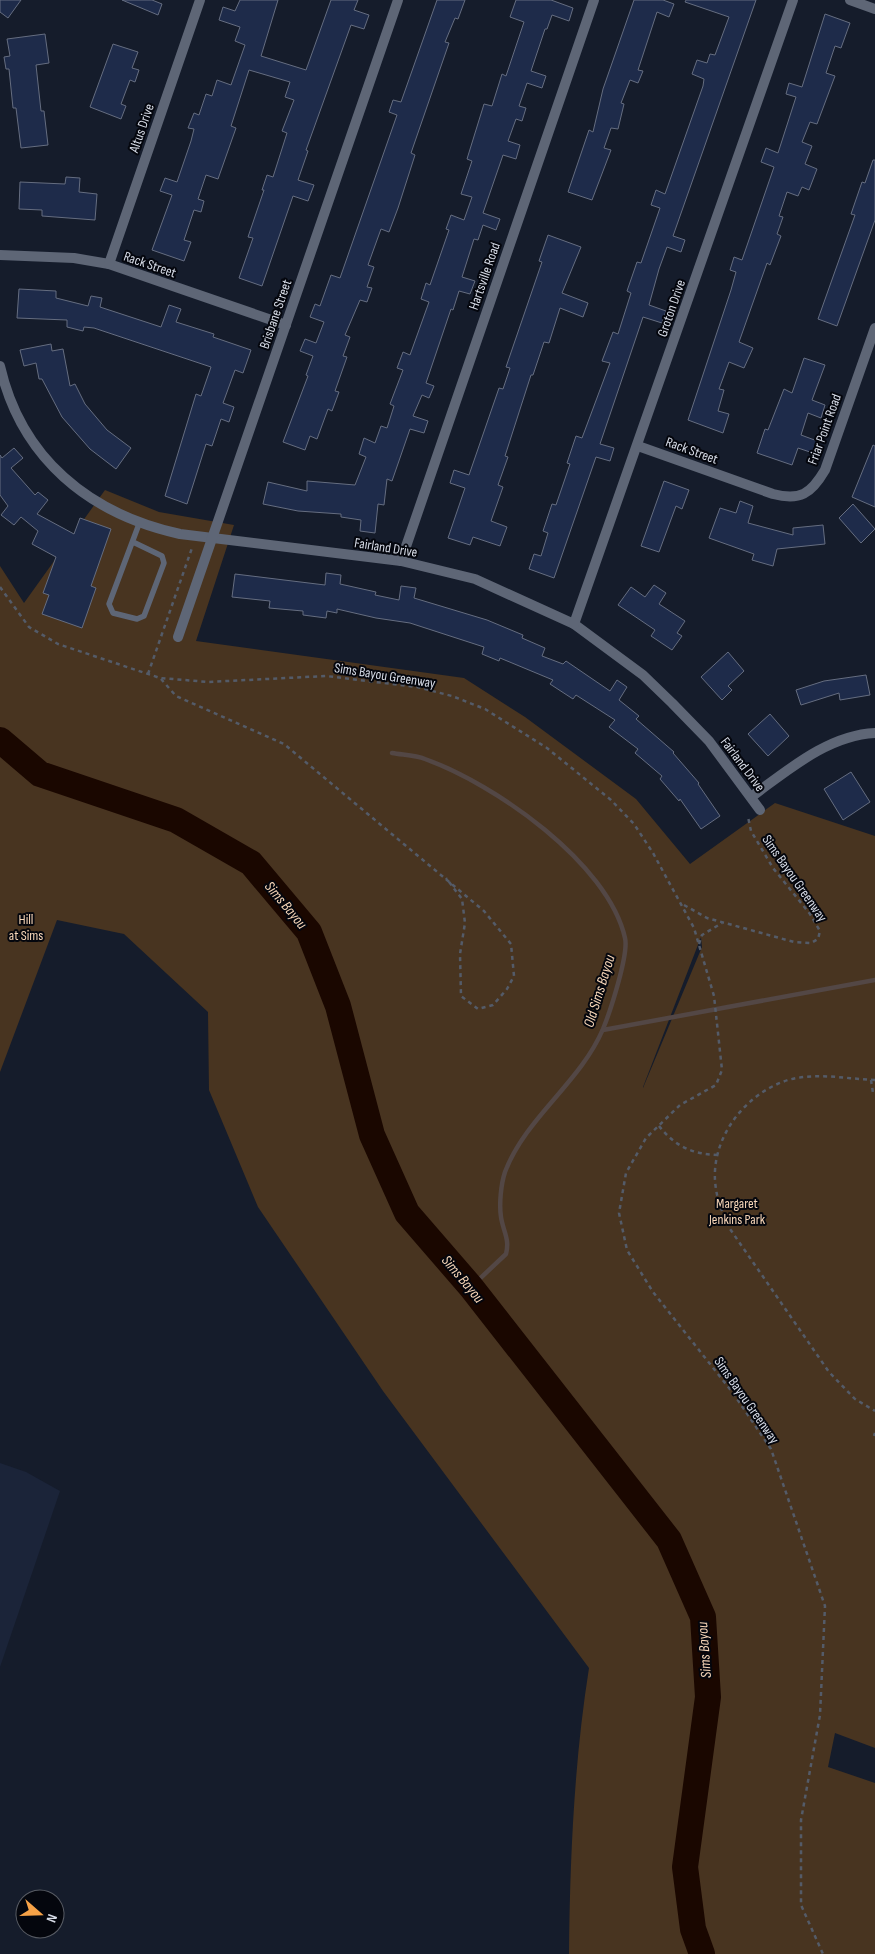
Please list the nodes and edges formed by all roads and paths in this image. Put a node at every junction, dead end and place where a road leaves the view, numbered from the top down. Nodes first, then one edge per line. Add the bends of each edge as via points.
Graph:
1 (200, 0) edge
2 (398, 0) edge
3 (594, 0) edge
4 (793, 0) edge
5 (850, 0) edge
6 (875, 9) edge
7 (0, 255) edge
8 (108, 264) junction
9 (286, 325) junction
10 (875, 328) edge
11 (0, 366) edge
12 (638, 446) junction
13 (736, 481) joint
14 (139, 524) junction
15 (212, 538) junction
16 (133, 542) junction
17 (192, 546) dead end
18 (401, 561) junction
19 (0, 587) edge
20 (574, 624) junction
21 (178, 637) dead end
22 (148, 674) junction
23 (160, 678) junction
24 (875, 733) edge
25 (751, 797) junction
26 (760, 810) dead end
27 (446, 878) junction
28 (683, 904) junction
29 (723, 922) junction
30 (699, 945) junction
31 (873, 1080) edge
32 (873, 1093) dead end
33 (659, 1126) junction
34 (718, 1155) junction
35 (875, 1411) edge
36 (823, 1954) edge

1 - 8 street, Altus Drive
2 - 9 street, Brisbane Street
3 - 18 street, Hartsville Road
4 - 12 street, Groton Drive
5 - 6 street
7 - 8 street, Rack Street via 74,258
8 - 9 street, Rack Street
9 - 15 street, Brisbane Street
10 - 13 street, Friar Point Road via 825,470 816,486 800,496 786,497
11 - 14 street, Fairland Drive via 5,389 23,428 48,462 79,491
12 - 13 street, Rack Street
12 - 20 street, Groton Drive
14 - 15 street, Fairland Drive
14 - 16 lane
15 - 18 street, Fairland Drive
15 - 21 street, Brisbane Street
16 - 16 lane via 110,604 113,613 137,619 144,616 164,563 162,556
17 - 22 path
18 - 20 street, Fairland Drive via 475,579
19 - 22 path, Sims Bayou Greenway via 29,627 43,636
20 - 25 street, Fairland Drive via 655,686 709,741
22 - 23 path, Sims Bayou Greenway
23 - 27 path via 176,696 284,744
23 - 28 path, Sims Bayou Greenway via 208,682 326,676 417,687 485,709 547,748 611,800 634,824
24 - 25 street via 862,733 827,746
25 - 26 street, Fairland Drive
25 - 29 path, Sims Bayou Greenway via 740,804 749,818 751,831 773,868 820,930 818,939 811,943 794,942
27 - 27 path via 484,911 511,944 514,976 493,1005 478,1009 460,996 460,954 465,923 462,899
28 - 29 path, Sims Bayou Greenway via 707,918
28 - 30 path, Sims Bayou Greenway
29 - 30 path via 702,935
30 - 33 path, Sims Bayou Greenway via 714,996 722,1070 716,1085 680,1105
31 - 32 path
31 - 34 path via 816,1076 786,1081 750,1101 732,1121
33 - 34 path via 668,1138 685,1150
33 - 36 path, Sims Bayou Greenway via 646,1138 626,1173 619,1213 627,1250 653,1292 733,1393 771,1449 824,1606 820,1715 801,1820 801,1905
34 - 35 path via 716,1189 730,1229 829,1372 855,1399

